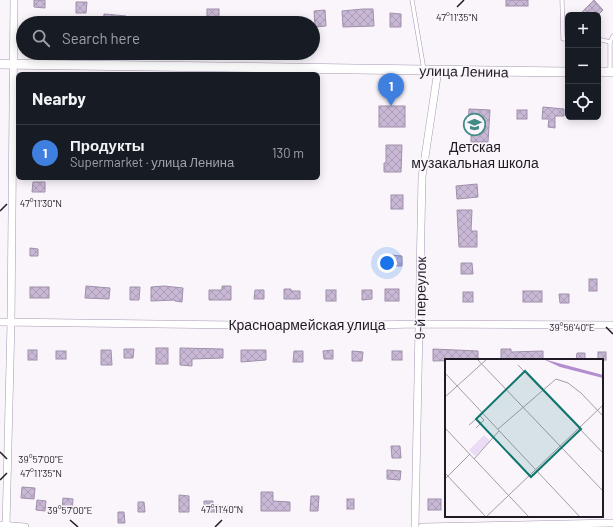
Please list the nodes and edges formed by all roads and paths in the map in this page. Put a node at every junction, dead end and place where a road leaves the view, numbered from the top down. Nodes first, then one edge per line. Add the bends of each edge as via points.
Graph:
1 (14, 0) edge
2 (412, 0) edge
3 (562, 0) edge
4 (613, 36) edge
5 (565, 39) edge
6 (601, 40) edge
7 (610, 42) junction
8 (0, 64) edge
9 (13, 64) junction
10 (424, 70) junction
11 (438, 70) junction
12 (565, 72) edge
13 (601, 72) edge
14 (612, 72) edge
15 (0, 322) edge
16 (11, 322) junction
17 (419, 324) junction
18 (613, 325) edge
19 (613, 523) edge
20 (4, 526) edge
21 (25, 527) edge
22 (416, 527) edge
23 (422, 527) edge

1 - 9 street
2 - 10 lane
3 - 5 lane
4 - 7 lane
6 - 7 lane
7 - 14 lane
8 - 9 street, улица Ленина
9 - 10 street, улица Ленина
9 - 16 street
10 - 11 street, улица Ленина
11 - 12 street, улица Ленина
11 - 17 street, 9-й переулок via 422,177
13 - 14 street
15 - 16 street, Красноармейская улица
16 - 17 street, Красноармейская улица via 322,326
16 - 20 street
17 - 18 street, Красноармейская улица
17 - 22 street, 9-й переулок
19 - 23 street
20 - 21 street

